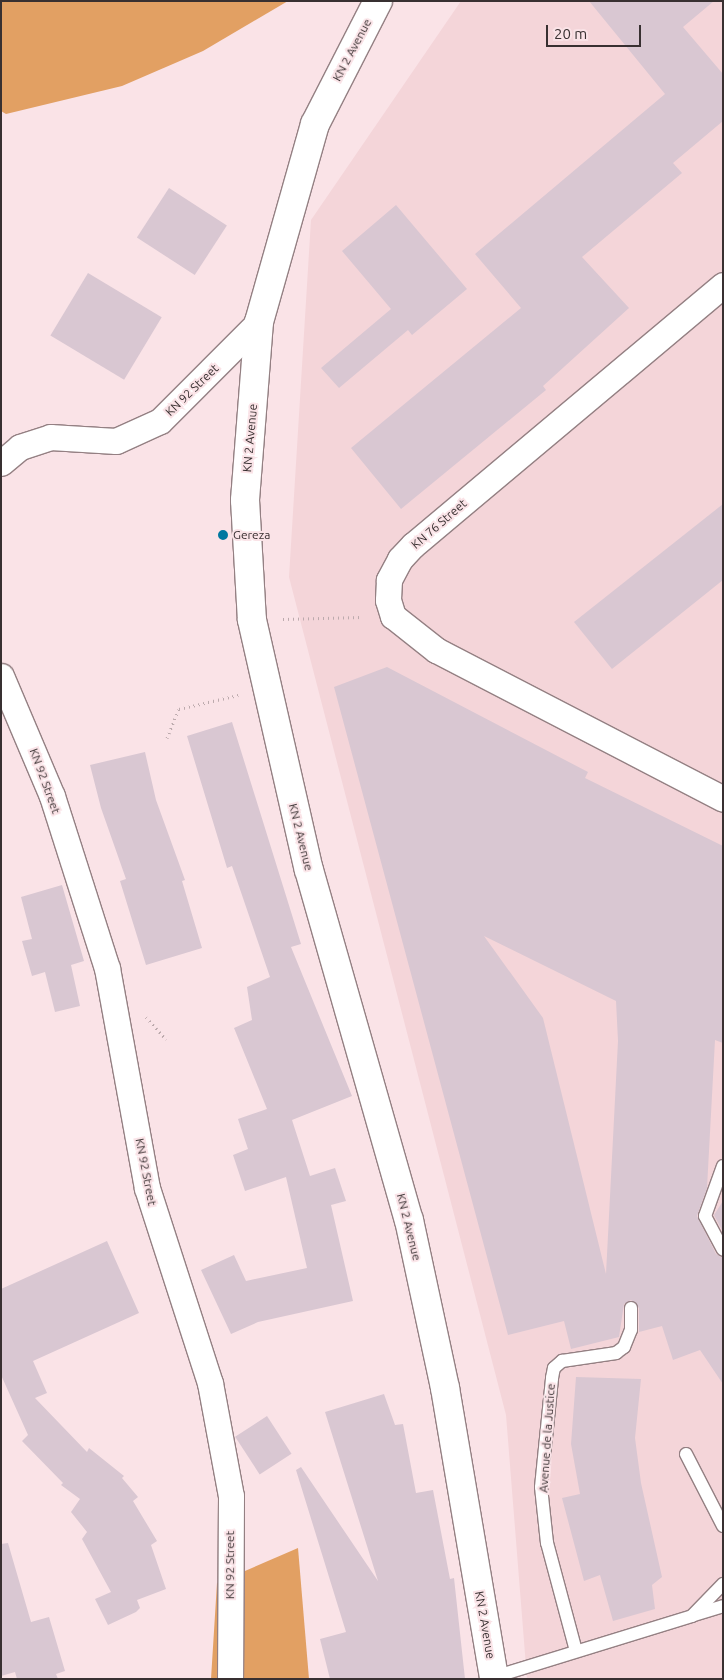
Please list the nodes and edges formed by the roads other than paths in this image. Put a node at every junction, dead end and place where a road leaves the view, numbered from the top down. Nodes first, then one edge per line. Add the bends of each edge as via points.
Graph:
1 (378, 1) edge
2 (723, 285) edge
3 (258, 322) junction
4 (1, 463) edge
5 (1, 676) edge
6 (723, 799) edge
7 (723, 1166) edge
8 (723, 1250) edge
9 (631, 1308) dead end
10 (686, 1454) dead end
11 (723, 1526) edge
12 (723, 1584) edge
13 (723, 1606) edge
14 (692, 1616) junction
15 (576, 1651) junction
16 (494, 1678) edge
17 (230, 1679) edge

1 - 3 main road, KN 2 Avenue via 315,124
2 - 6 street, KN 76 Street via 413,544 389,580 388,600 393,616 436,650
3 - 4 street, KN 92 Street via 160,421 116,441 50,437 20,447
3 - 16 main road, KN 2 Avenue via 245,500 252,620 308,870 409,1220 445,1388
5 - 17 street, KN 92 Street via 49,788 108,968 147,1188 210,1383 231,1496
7 - 8 lane via 705,1216
9 - 15 lane, Avenue de la Justice via 631,1330 624,1347 616,1353 562,1362 554,1368 552,1378 541,1487 547,1544
10 - 11 lane
12 - 14 lane
13 - 14 lane
14 - 15 lane
15 - 16 lane

